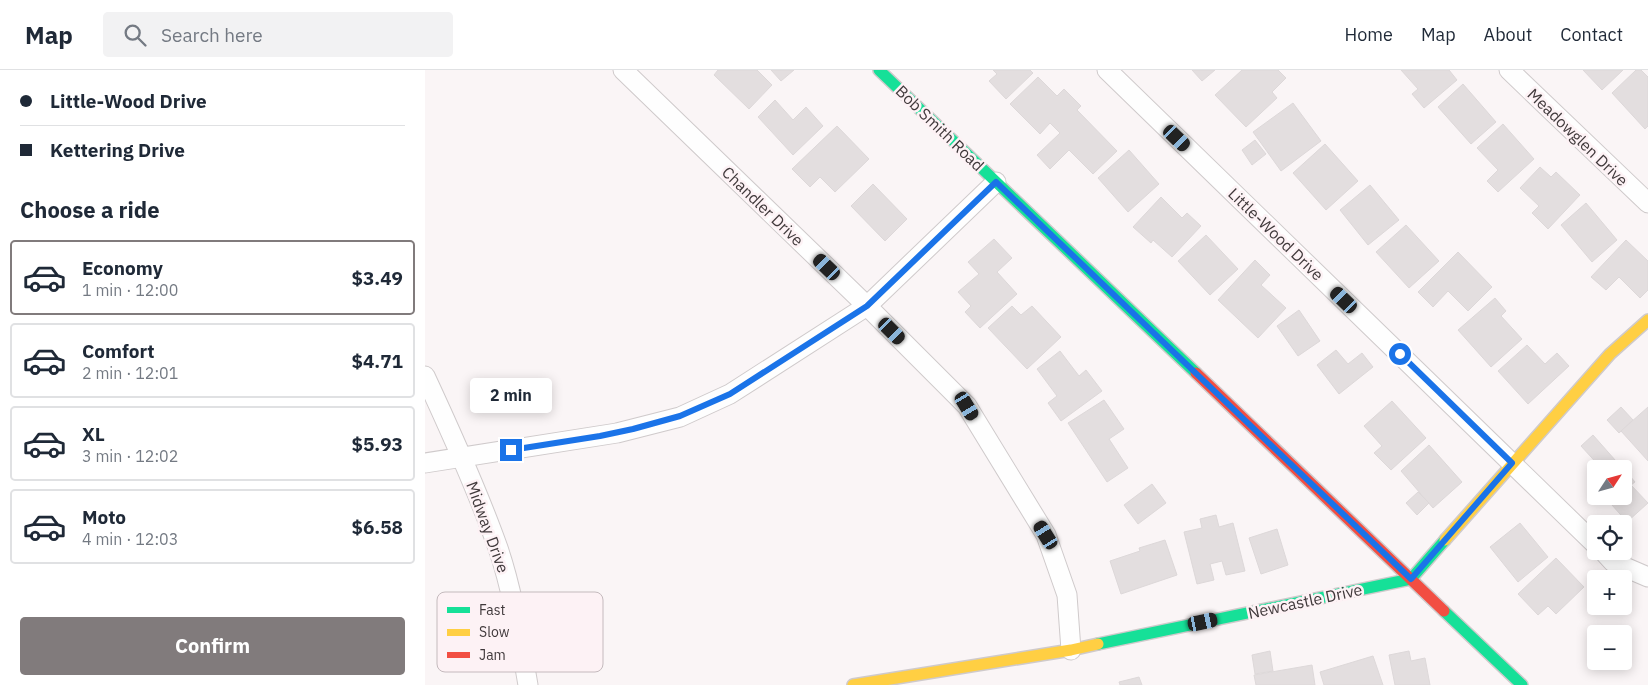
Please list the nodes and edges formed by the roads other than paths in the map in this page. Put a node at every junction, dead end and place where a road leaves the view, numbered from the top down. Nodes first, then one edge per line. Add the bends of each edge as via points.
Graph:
1 (623, 70) edge
2 (879, 70) edge
3 (1107, 70) edge
4 (1509, 70) edge
5 (996, 182) junction
6 (1648, 203) edge
7 (867, 306) junction
8 (1648, 320) edge
9 (425, 376) edge
10 (462, 458) junction
11 (425, 463) edge
12 (1512, 463) junction
13 (1587, 536) edge
14 (1611, 560) edge
15 (1648, 577) edge
16 (1411, 579) junction
17 (510, 592) edge
18 (1071, 650) junction
19 (525, 672) edge
20 (527, 685) edge
21 (853, 685) edge
22 (1522, 685) edge

1 - 7 street, Chandler Drive
2 - 5 street, Bob Smith Road
3 - 12 street, Little-Wood Drive
4 - 6 street, Meadowglen Drive
5 - 7 street
5 - 16 street, Bob Smith Road
7 - 10 street via 730,394 680,416 617,433
7 - 18 street, Chandler Drive via 967,406 1046,535 1067,595
8 - 12 street via 1610,354
9 - 10 street, Midway Drive
10 - 11 street
10 - 17 street, Midway Drive via 498,548
12 - 13 street, Little-Wood Drive
12 - 16 street
14 - 15 street
16 - 18 street, Newcastle Drive
16 - 22 street, Bob Smith Road
18 - 21 street, Newcastle Drive
19 - 20 street, Midway Drive

